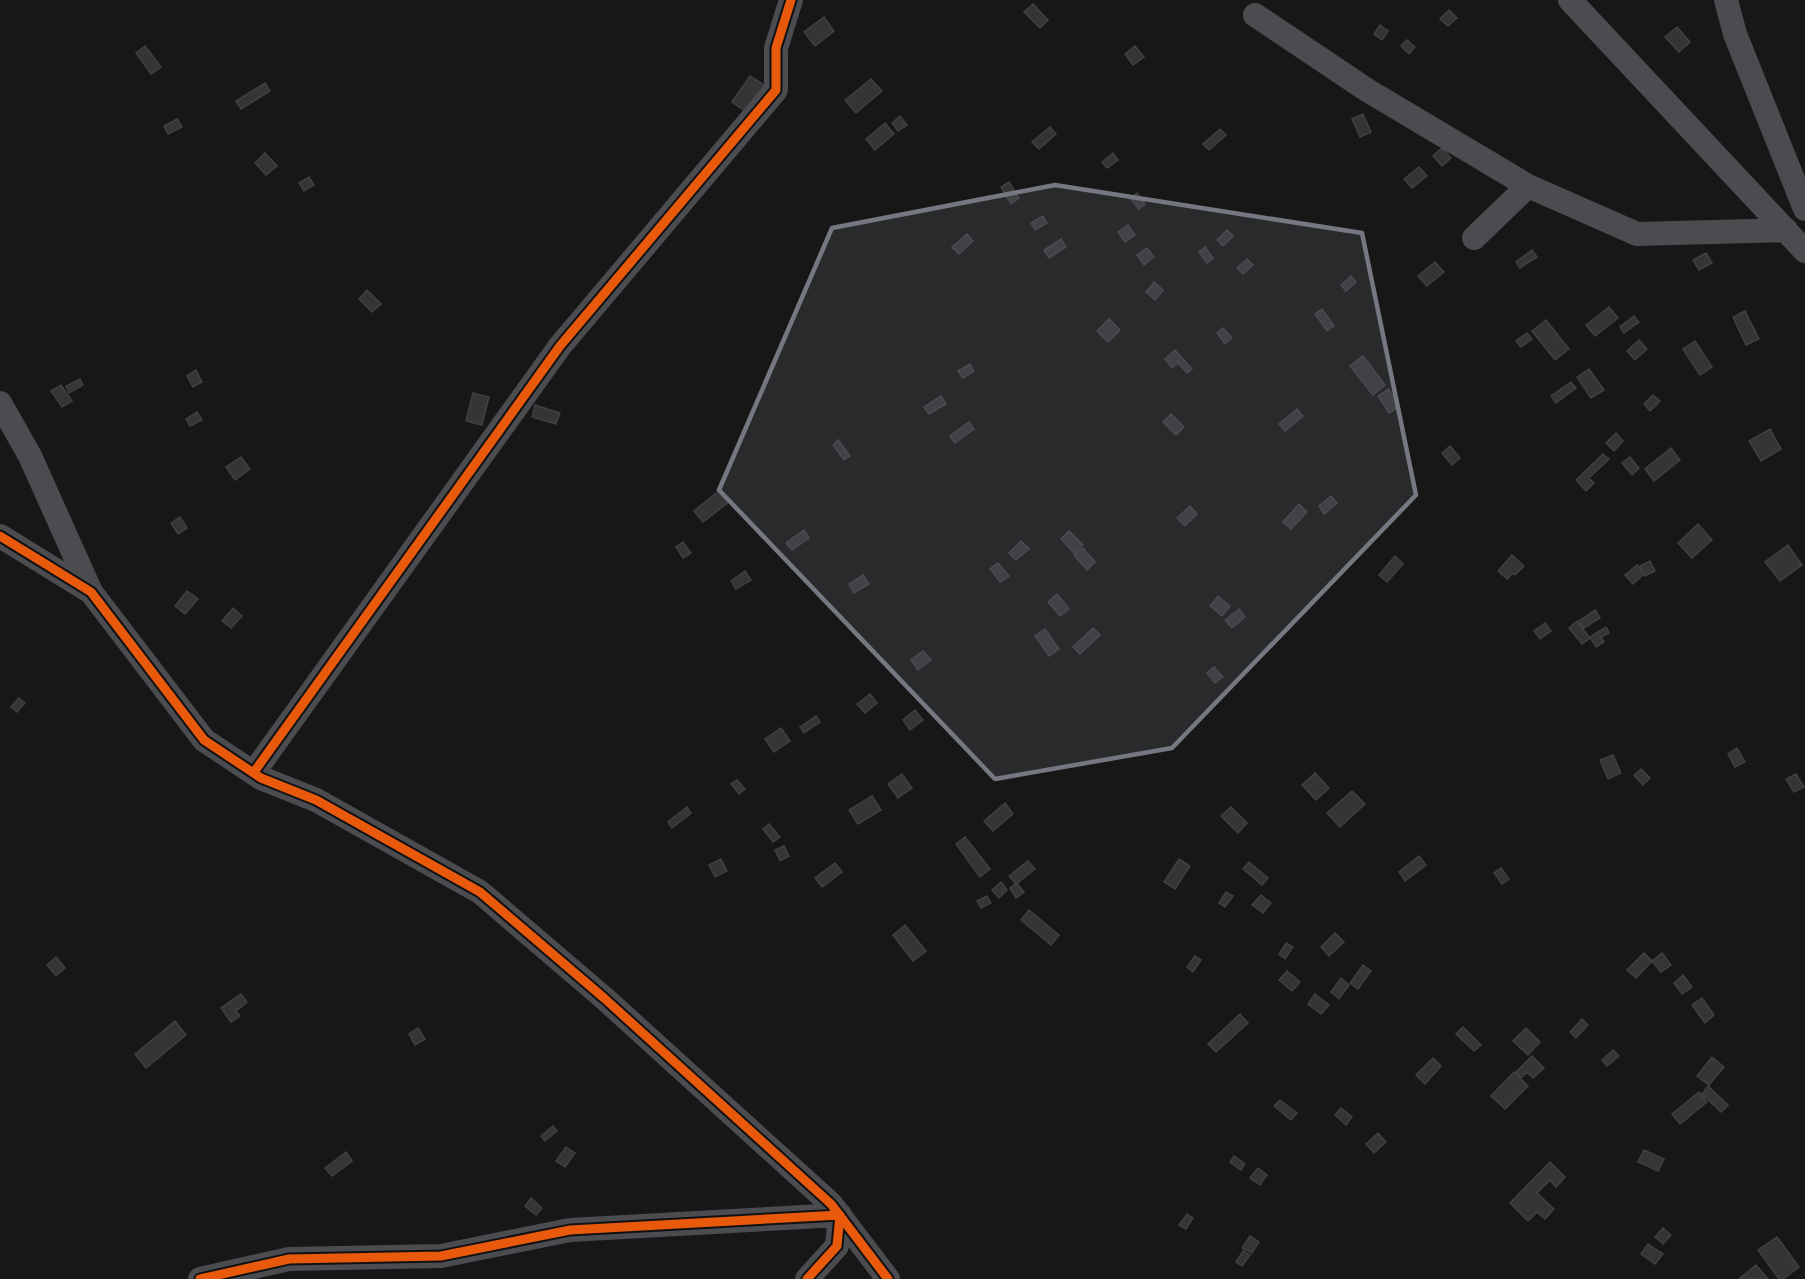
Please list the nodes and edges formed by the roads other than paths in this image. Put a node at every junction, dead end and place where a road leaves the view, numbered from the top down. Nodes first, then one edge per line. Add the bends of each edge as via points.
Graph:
1 (791, 0) edge
2 (1570, 0) edge
3 (1726, 0) edge
4 (1255, 15) dead end
5 (1528, 186) junction
6 (1805, 209) edge
7 (1786, 230) junction
8 (1474, 238) dead end
9 (1805, 251) edge
10 (0, 403) edge
11 (0, 536) edge
12 (91, 592) junction
13 (254, 772) junction
14 (840, 1215) junction
15 (200, 1279) edge
16 (807, 1279) edge
17 (888, 1279) edge

1 - 13 street via 776,48 776,90 560,346
2 - 7 street
3 - 6 street via 1735,34
4 - 5 street via 1367,90
5 - 7 street via 1637,234
5 - 8 street
7 - 9 street
10 - 12 street via 30,456
11 - 12 street
12 - 13 street via 204,740
13 - 14 street via 316,800 480,892 604,998
14 - 15 street via 570,1230 441,1256 289,1259
14 - 16 street via 837,1246
14 - 17 street

